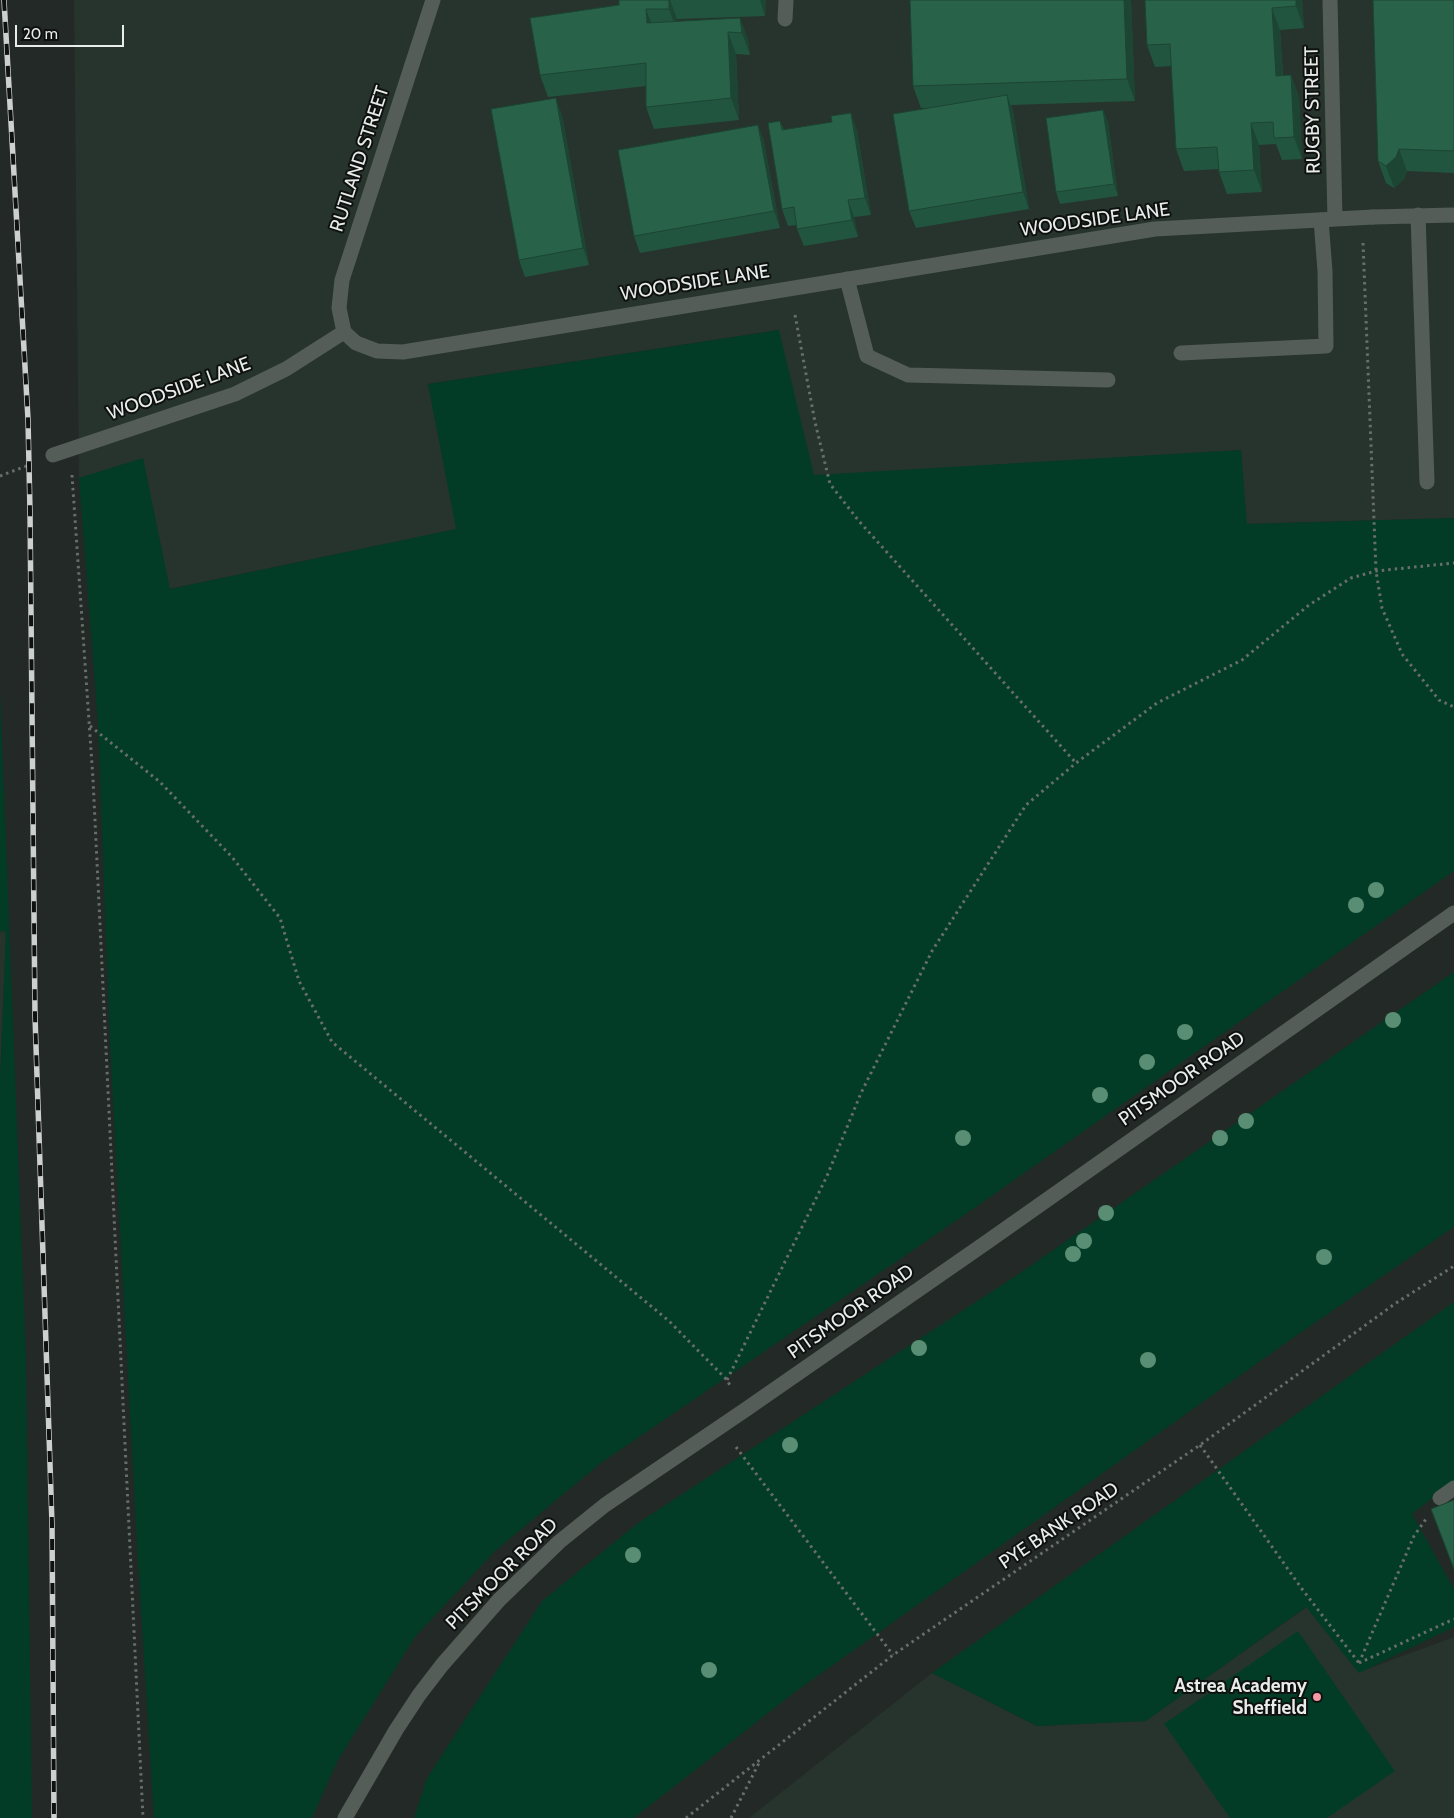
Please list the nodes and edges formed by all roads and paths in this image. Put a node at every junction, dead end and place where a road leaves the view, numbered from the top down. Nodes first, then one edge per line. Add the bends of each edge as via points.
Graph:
1 (433, 0) edge
2 (786, 0) edge
3 (1330, 0) edge
4 (785, 19) dead end
5 (1454, 215) edge
6 (1418, 216) junction
7 (1367, 217) junction
8 (1328, 219) junction
9 (847, 279) junction
10 (790, 288) junction
11 (344, 332) junction
12 (1181, 353) dead end
13 (1108, 380) dead end
14 (71, 449) junction
15 (53, 455) dead end
16 (1427, 482) dead end
17 (1454, 563) edge
18 (1376, 571) junction
19 (1454, 707) edge
20 (90, 726) junction
21 (1076, 763) junction
22 (1454, 913) edge
23 (1454, 1266) edge
24 (726, 1380) junction
25 (745, 1410) junction
26 (721, 1426) junction
27 (1200, 1446) junction
28 (1454, 1488) edge
29 (1440, 1498) joint
30 (1454, 1619) edge
31 (893, 1655) junction
32 (1359, 1663) junction
33 (760, 1760) junction
34 (143, 1818) edge
35 (345, 1818) edge
36 (686, 1818) edge
37 (731, 1818) edge

1 - 11 street, RUTLAND STREET via 342,280 339,308
2 - 4 street
3 - 8 street, RUGBY STREET
5 - 6 street, WOODSIDE LANE
6 - 7 street, WOODSIDE LANE
6 - 16 street
7 - 8 street, WOODSIDE LANE
7 - 18 path
8 - 9 street, WOODSIDE LANE via 1155,229
8 - 12 street, RUGBY STREET via 1326,346
9 - 10 street, WOODSIDE LANE
9 - 13 street via 867,356 908,375
10 - 11 street, WOODSIDE LANE via 403,352 377,351 356,343
10 - 21 path via 830,484 864,527
11 - 14 street, WOODSIDE LANE via 286,369 235,394
14 - 15 street, WOODSIDE LANE
14 - 20 path
17 - 18 path
18 - 19 path via 1382,608 1402,654 1439,700
18 - 21 path via 1351,578 1309,605 1242,660 1157,703
20 - 24 path via 160,782 232,858 280,918 299,981 332,1042 669,1321
20 - 34 path
21 - 24 path via 1026,806 932,951 861,1093 827,1176
22 - 25 street, PITSMOOR ROAD
23 - 27 path, PYE BANK ROAD via 1396,1303
24 - 25 path
25 - 26 street, PITSMOOR ROAD
26 - 31 path
26 - 35 street, PITSMOOR ROAD via 606,1505 560,1542 499,1600 419,1695
27 - 31 path, PYE BANK ROAD
27 - 32 path
28 - 29 street
29 - 32 path via 1414,1536
30 - 32 path
31 - 33 path, PYE BANK ROAD
33 - 36 path, PYE BANK ROAD
33 - 37 path

